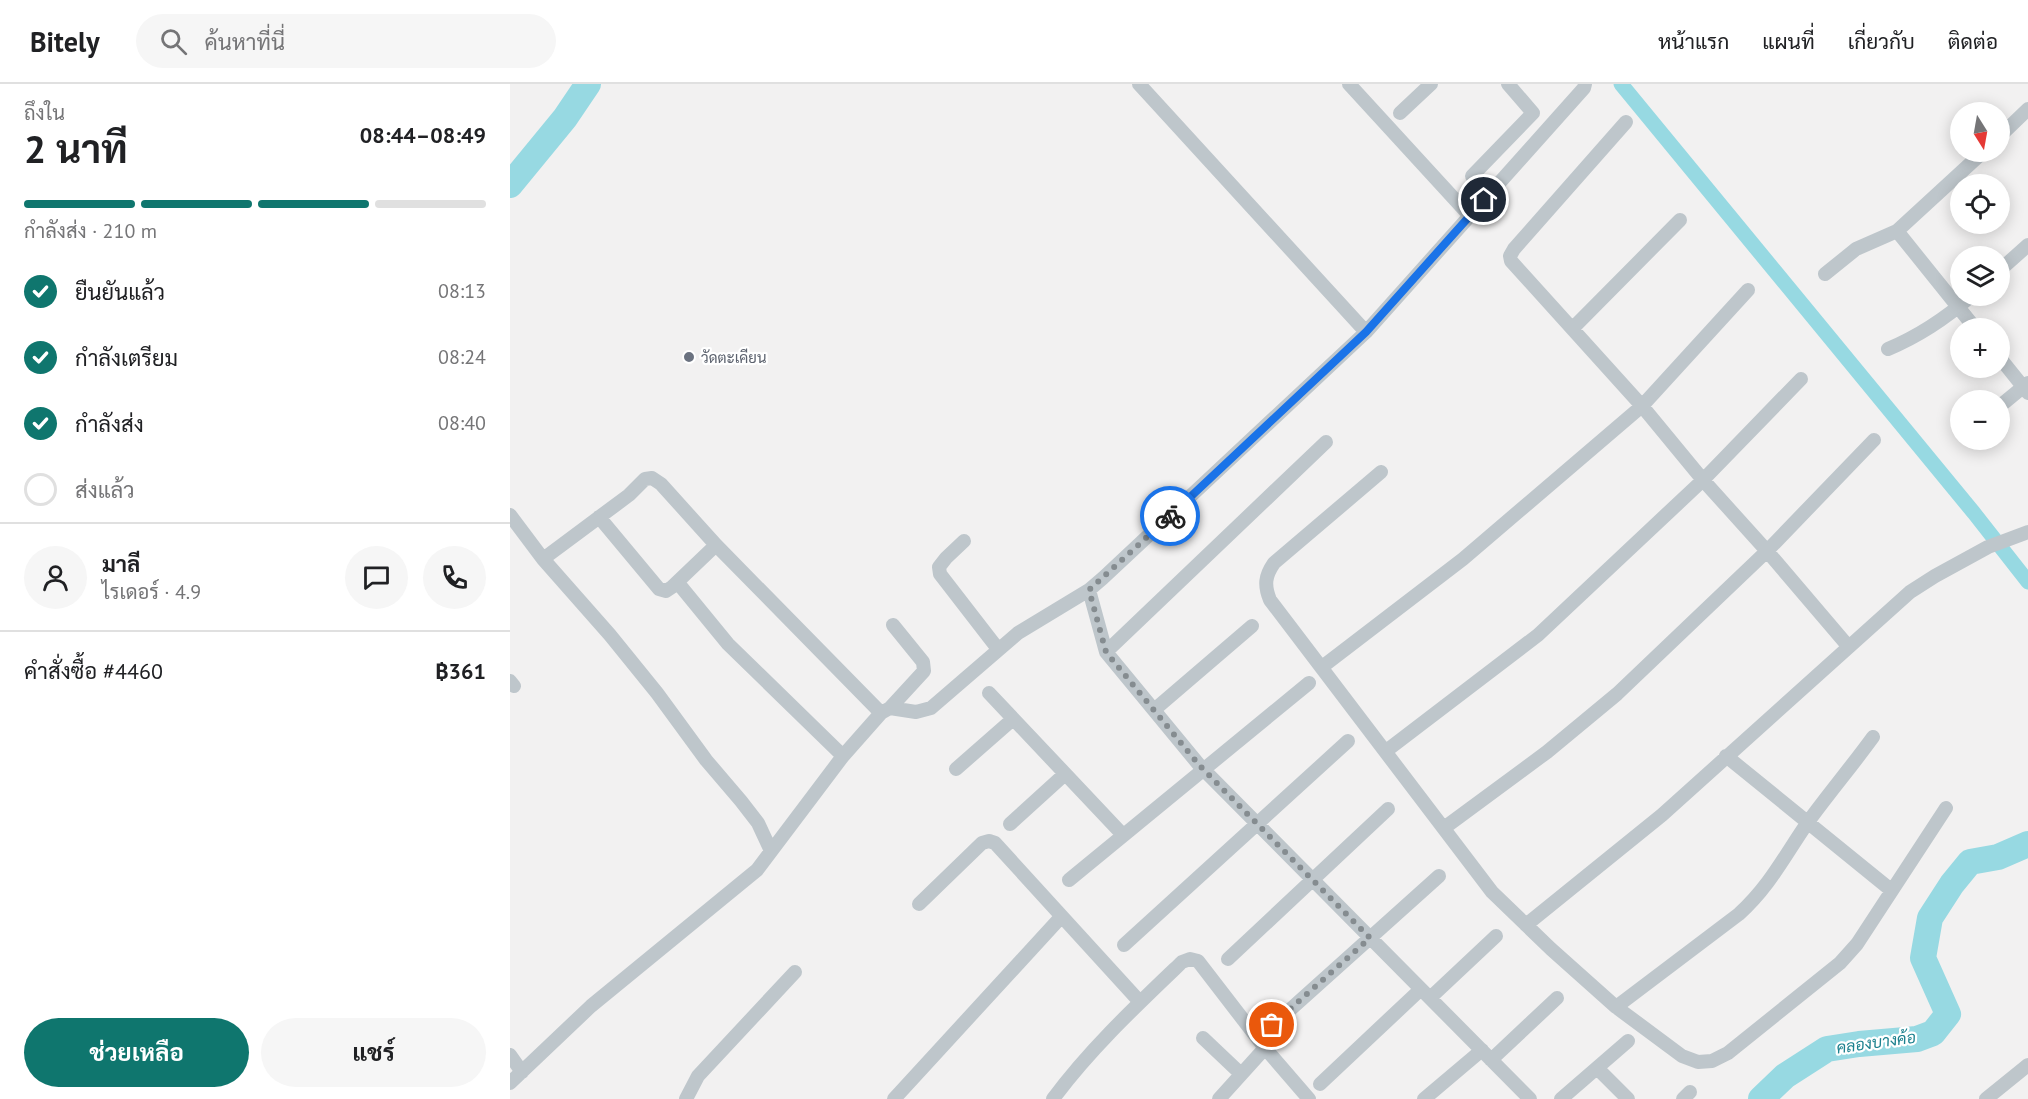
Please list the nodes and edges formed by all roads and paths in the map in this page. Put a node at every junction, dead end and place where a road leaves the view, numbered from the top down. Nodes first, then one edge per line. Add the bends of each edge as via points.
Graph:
1 (1139, 84) edge
2 (1349, 84) edge
3 (1431, 84) edge
4 (1508, 84) edge
5 (1585, 84) edge
6 (2028, 110) edge
7 (1400, 113) dead end
8 (1626, 122) dead end
9 (2010, 127) edge
10 (1972, 162) edge
11 (1472, 176) dead end
12 (1470, 216) junction
13 (1680, 220) dead end
14 (1897, 231) junction
15 (2028, 245) edge
16 (2010, 261) edge
17 (1825, 274) dead end
18 (1748, 290) dead end
19 (1959, 306) edge
20 (1957, 308) junction
21 (1966, 318) edge
22 (1573, 328) junction
23 (1366, 332) junction
24 (1888, 349) dead end
25 (2010, 370) edge
26 (1801, 379) dead end
27 (2026, 388) edge
28 (2010, 399) edge
29 (1642, 406) junction
30 (1874, 440) dead end
31 (1326, 442) dead end
32 (1381, 472) dead end
33 (1703, 480) junction
34 (510, 515) edge
35 (599, 517) junction
36 (2022, 535) edge
37 (964, 541) dead end
38 (716, 544) junction
39 (1767, 551) junction
40 (543, 559) junction
41 (678, 583) junction
42 (1089, 590) junction
43 (893, 625) dead end
44 (1252, 626) dead end
45 (1848, 646) junction
46 (998, 649) junction
47 (1106, 652) junction
48 (1322, 667) junction
49 (1309, 682) dead end
50 (989, 693) dead end
51 (886, 710) junction
52 (1154, 710) junction
53 (1013, 719) junction
54 (1873, 737) dead end
55 (1348, 741) dead end
56 (1386, 751) junction
57 (843, 756) junction
58 (1726, 756) junction
59 (956, 769) dead end
60 (1204, 769) junction
61 (1065, 774) junction
62 (1946, 808) dead end
63 (1388, 809) dead end
64 (1809, 822) junction
65 (1010, 824) dead end
66 (1257, 824) junction
67 (1444, 828) junction
68 (1123, 836) junction
69 (771, 850) junction
70 (1439, 876) dead end
71 (1069, 880) dead end
72 (1313, 880) junction
73 (1891, 890) junction
74 (919, 904) dead end
75 (1061, 917) junction
76 (1526, 925) junction
77 (1496, 936) dead end
78 (1370, 938) junction
79 (1124, 945) dead end
80 (1228, 959) dead end
81 (795, 972) dead end
82 (1425, 993) junction
83 (1557, 998) dead end
84 (1140, 1002) junction
85 (1616, 1006) junction
86 (1272, 1025) dead end
87 (1203, 1038) dead end
88 (1628, 1041) dead end
89 (1265, 1048) junction
90 (510, 1055) edge
91 (1487, 1055) junction
92 (2028, 1065) edge
93 (1597, 1068) junction
94 (522, 1072) junction
95 (1241, 1074) junction
96 (510, 1083) edge
97 (1320, 1084) dead end
98 (686, 1099) edge
99 (894, 1099) edge
100 (1053, 1099) edge
101 (1219, 1099) edge
102 (1309, 1099) edge
103 (1424, 1099) edge
104 (1530, 1099) edge
105 (1562, 1099) edge
106 (1628, 1099) edge
107 (1986, 1099) edge

1 - 23 street
2 - 12 street
3 - 7 street
4 - 11 street via 1533,113
5 - 12 street
6 - 9 street
8 - 22 street via 1510,256 1513,265
10 - 14 street
12 - 23 street
13 - 22 street
14 - 17 street via 1856,249
14 - 20 street
15 - 16 street
18 - 29 street
19 - 20 street
20 - 21 street
20 - 24 street via 1914,338
22 - 29 street
23 - 42 street
25 - 27 street
26 - 33 street
27 - 28 street
29 - 33 street
29 - 48 street via 1463,560
30 - 39 street
31 - 47 street
32 - 48 street via 1267,573 1265,587 1270,600
33 - 39 street
33 - 56 street via 1538,635
34 - 40 street
35 - 38 street via 645,479 652,478
35 - 40 street
35 - 41 street via 659,589 666,591
36 - 45 street via 1988,547 1935,576 1910,592
37 - 46 street via 939,567 940,574
38 - 41 street
38 - 51 street
39 - 45 street
39 - 67 street via 1617,694
40 - 69 street via 657,693 758,823
41 - 57 street via 728,644
42 - 46 street
42 - 47 street
43 - 51 street via 924,667
44 - 52 street
45 - 58 street
46 - 51 street via 931,708 916,712
47 - 52 street
48 - 56 street
49 - 60 street
50 - 53 street
51 - 57 street
52 - 60 street
53 - 59 street
53 - 61 street
54 - 64 street
55 - 66 street
56 - 67 street
57 - 69 street
58 - 64 street
58 - 76 street via 1662,815
60 - 66 street
60 - 68 street
61 - 65 street
61 - 68 street
62 - 73 street
63 - 72 street
64 - 73 street
64 - 85 street via 1753,901
66 - 72 street
66 - 79 street
67 - 76 street via 1492,892
68 - 71 street
69 - 94 street via 757,870 591,1006
70 - 78 street
72 - 78 street
72 - 80 street
73 - 85 street via 1857,944 1840,963 1712,1062 1682,1056
74 - 75 street via 982,843 989,841
75 - 84 street
75 - 99 street
76 - 85 street
77 - 82 street
78 - 82 street
78 - 86 street
81 - 98 street via 698,1076
82 - 91 street
82 - 97 street
83 - 91 street
84 - 89 street via 1190,959 1198,962
84 - 100 street
87 - 95 street
88 - 93 street
89 - 95 street
89 - 102 street
90 - 94 street
91 - 103 street
91 - 104 street
92 - 107 street
93 - 105 street
93 - 106 street
94 - 96 street
95 - 101 street

